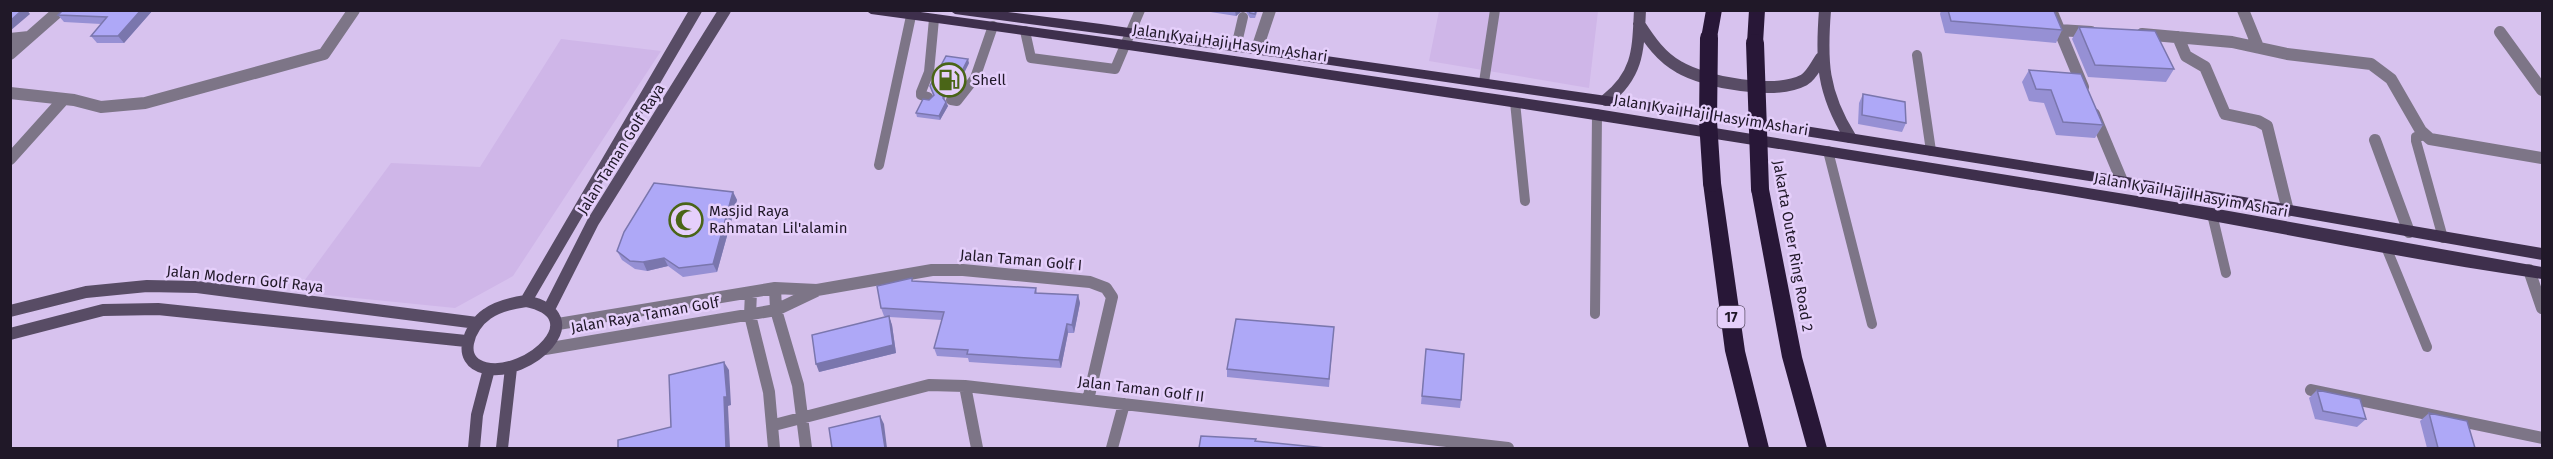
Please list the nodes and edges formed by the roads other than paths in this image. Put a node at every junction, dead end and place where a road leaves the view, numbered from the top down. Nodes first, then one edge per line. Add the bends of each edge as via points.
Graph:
1 (60, 10) edge
2 (354, 10) edge
3 (696, 10) edge
4 (725, 10) edge
5 (871, 10) edge
6 (955, 10) edge
7 (1140, 10) edge
8 (1270, 10) edge
9 (1495, 10) edge
10 (1640, 10) edge
11 (1714, 10) edge
12 (1757, 10) edge
13 (1825, 10) edge
14 (2051, 10) edge
15 (2243, 10) edge
16 (912, 13) edge
17 (1244, 17) dead end
18 (934, 19) junction
19 (1639, 24) junction
20 (993, 26) junction
21 (2059, 30) junction
22 (1025, 31) junction
23 (2107, 32) edge
24 (2500, 32) dead end
25 (2131, 34) edge
26 (29, 37) junction
27 (2178, 37) junction
28 (1127, 38) junction
29 (10, 39) edge
30 (2258, 47) junction
31 (1257, 50) junction
32 (1234, 53) junction
33 (10, 54) edge
34 (1917, 55) dead end
35 (1821, 58) junction
36 (1484, 82) junction
37 (2542, 90) edge
38 (10, 93) edge
39 (928, 97) edge
40 (63, 100) junction
41 (951, 100) dead end
42 (1606, 100) junction
43 (1515, 102) junction
44 (1598, 114) junction
45 (2425, 135) junction
46 (1850, 137) junction
47 (2375, 140) dead end
48 (1828, 151) junction
49 (1931, 151) junction
50 (2542, 158) edge
51 (10, 159) edge
52 (879, 165) dead end
53 (2122, 181) junction
54 (1525, 201) dead end
55 (2288, 211) junction
56 (2212, 214) junction
57 (2409, 232) junction
58 (2443, 238) junction
59 (2386, 247) junction
60 (2542, 254) edge
61 (2536, 272) edge
62 (2226, 273) dead end
63 (775, 288) junction
64 (818, 290) junction
65 (751, 292) junction
66 (526, 301) junction
67 (550, 307) junction
68 (2542, 308) edge
69 (776, 310) junction
70 (10, 311) edge
71 (626, 311) junction
72 (1595, 314) dead end
73 (750, 315) junction
74 (477, 323) junction
75 (558, 324) junction
76 (1872, 324) dead end
77 (10, 334) edge
78 (626, 334) junction
79 (466, 341) junction
80 (2427, 347) dead end
81 (545, 349) junction
82 (511, 368) junction
83 (489, 369) junction
84 (964, 386) junction
85 (2311, 390) dead end
86 (1088, 400) junction
87 (1124, 404) junction
88 (804, 418) junction
89 (774, 426) junction
90 (2542, 438) edge
91 (474, 448) edge
92 (502, 448) edge
93 (774, 448) edge
94 (806, 448) edge
95 (976, 448) edge
96 (1112, 448) edge
97 (1508, 448) edge
98 (1759, 448) edge
99 (1817, 448) edge

1 - 26 street
2 - 40 street via 331,46 314,59 145,103 101,107
3 - 66 street, Jalan Taman Golf Raya
4 - 67 street, Jalan Taman Golf Raya via 593,222
5 - 16 main road, Jalan Kyai Haji Hasyim Ashari
6 - 28 main road, Jalan Kyai Haji Hasyim Ashari
7 - 28 lane
8 - 31 street
9 - 36 lane
10 - 19 street
11 - 98 highway, 17, bridge via 1709,38 1708,121 1712,183 1736,351
12 - 99 highway, Jakarta Outer Ring Road 2, bridge via 1760,189 1792,357
13 - 35 street
14 - 21 street
15 - 30 street
16 - 18 main road, Jalan Kyai Haji Hasyim Ashari
16 - 52 lane
17 - 32 lane
18 - 20 main road, Jalan Kyai Haji Hasyim Ashari
18 - 39 lane via 929,72 921,92
19 - 35 street via 1647,41 1670,62 1709,81 1737,86 1797,83 1809,76
19 - 42 street via 1636,61 1630,77 1621,90
20 - 22 main road, Jalan Kyai Haji Hasyim Ashari
20 - 41 lane via 964,97
21 - 23 street
21 - 53 street
22 - 28 main road, Jalan Kyai Haji Hasyim Ashari
22 - 28 lane via 1031,58 1115,69
24 - 37 street
25 - 27 street
26 - 29 street
26 - 33 street
27 - 30 street
27 - 55 street via 2186,56 2205,67 2225,114 2262,121 2267,126
28 - 32 main road, Jalan Kyai Haji Hasyim Ashari
30 - 45 street via 2371,64 2391,79
31 - 32 main road, Jalan Kyai Haji Hasyim Ashari
31 - 36 main road, Jalan Kyai Haji Hasyim Ashari
32 - 43 main road, Jalan Kyai Haji Hasyim Ashari
34 - 49 lane
35 - 46 street via 1829,103
36 - 42 main road, Jalan Kyai Haji Hasyim Ashari
38 - 40 street
40 - 51 street
42 - 46 main road, Jalan Kyai Haji Hasyim Ashari
43 - 44 main road, Jalan Kyai Haji Hasyim Ashari
43 - 54 lane
44 - 48 main road, Jalan Kyai Haji Hasyim Ashari
44 - 72 lane
45 - 50 street via 2434,140
45 - 58 lane via 2416,137 2416,141
46 - 49 main road, Jalan Kyai Haji Hasyim Ashari
47 - 57 street
48 - 56 main road, Jalan Kyai Haji Hasyim Ashari
48 - 76 lane
49 - 53 main road, Jalan Kyai Haji Hasyim Ashari
53 - 55 main road, Jalan Kyai Haji Hasyim Ashari
55 - 57 main road, Jalan Kyai Haji Hasyim Ashari
56 - 59 main road, Jalan Kyai Haji Hasyim Ashari
56 - 62 lane
57 - 58 main road, Jalan Kyai Haji Hasyim Ashari
58 - 60 main road, Jalan Kyai Haji Hasyim Ashari
59 - 61 main road, Jalan Kyai Haji Hasyim Ashari
59 - 80 lane
61 - 68 street
63 - 64 street, Jalan Taman Golf I
63 - 65 street, Jalan Raya Taman Golf
63 - 69 street
64 - 69 street, Jalan Taman Golf I
64 - 86 street, Jalan Taman Golf I via 933,270 1090,282 1106,288 1112,297 1111,308
65 - 71 street, Jalan Raya Taman Golf
65 - 73 street
66 - 67 street
66 - 74 street via 500,307
67 - 75 street
69 - 73 street, Jalan Raya Taman Golf
69 - 88 street
70 - 74 street, Jalan Modern Golf Raya via 86,292 147,286 198,287
71 - 75 street, Jalan Raya Taman Golf
71 - 78 street
73 - 78 street, Jalan Raya Taman Golf
73 - 89 street
74 - 79 street
75 - 81 street
77 - 79 street via 103,310 158,309
78 - 81 street, Jalan Raya Taman Golf
79 - 83 street via 467,354 475,364
81 - 82 street
82 - 83 street
82 - 92 street
83 - 91 street via 477,415
84 - 86 street, Jalan Taman Golf II
84 - 88 street, Jalan Taman Golf II via 929,385
84 - 95 street
85 - 90 street
86 - 87 street, Jalan Taman Golf II
87 - 96 street
87 - 97 street, Jalan Taman Golf II
88 - 89 street, Jalan Taman Golf II
88 - 94 street
89 - 93 street

